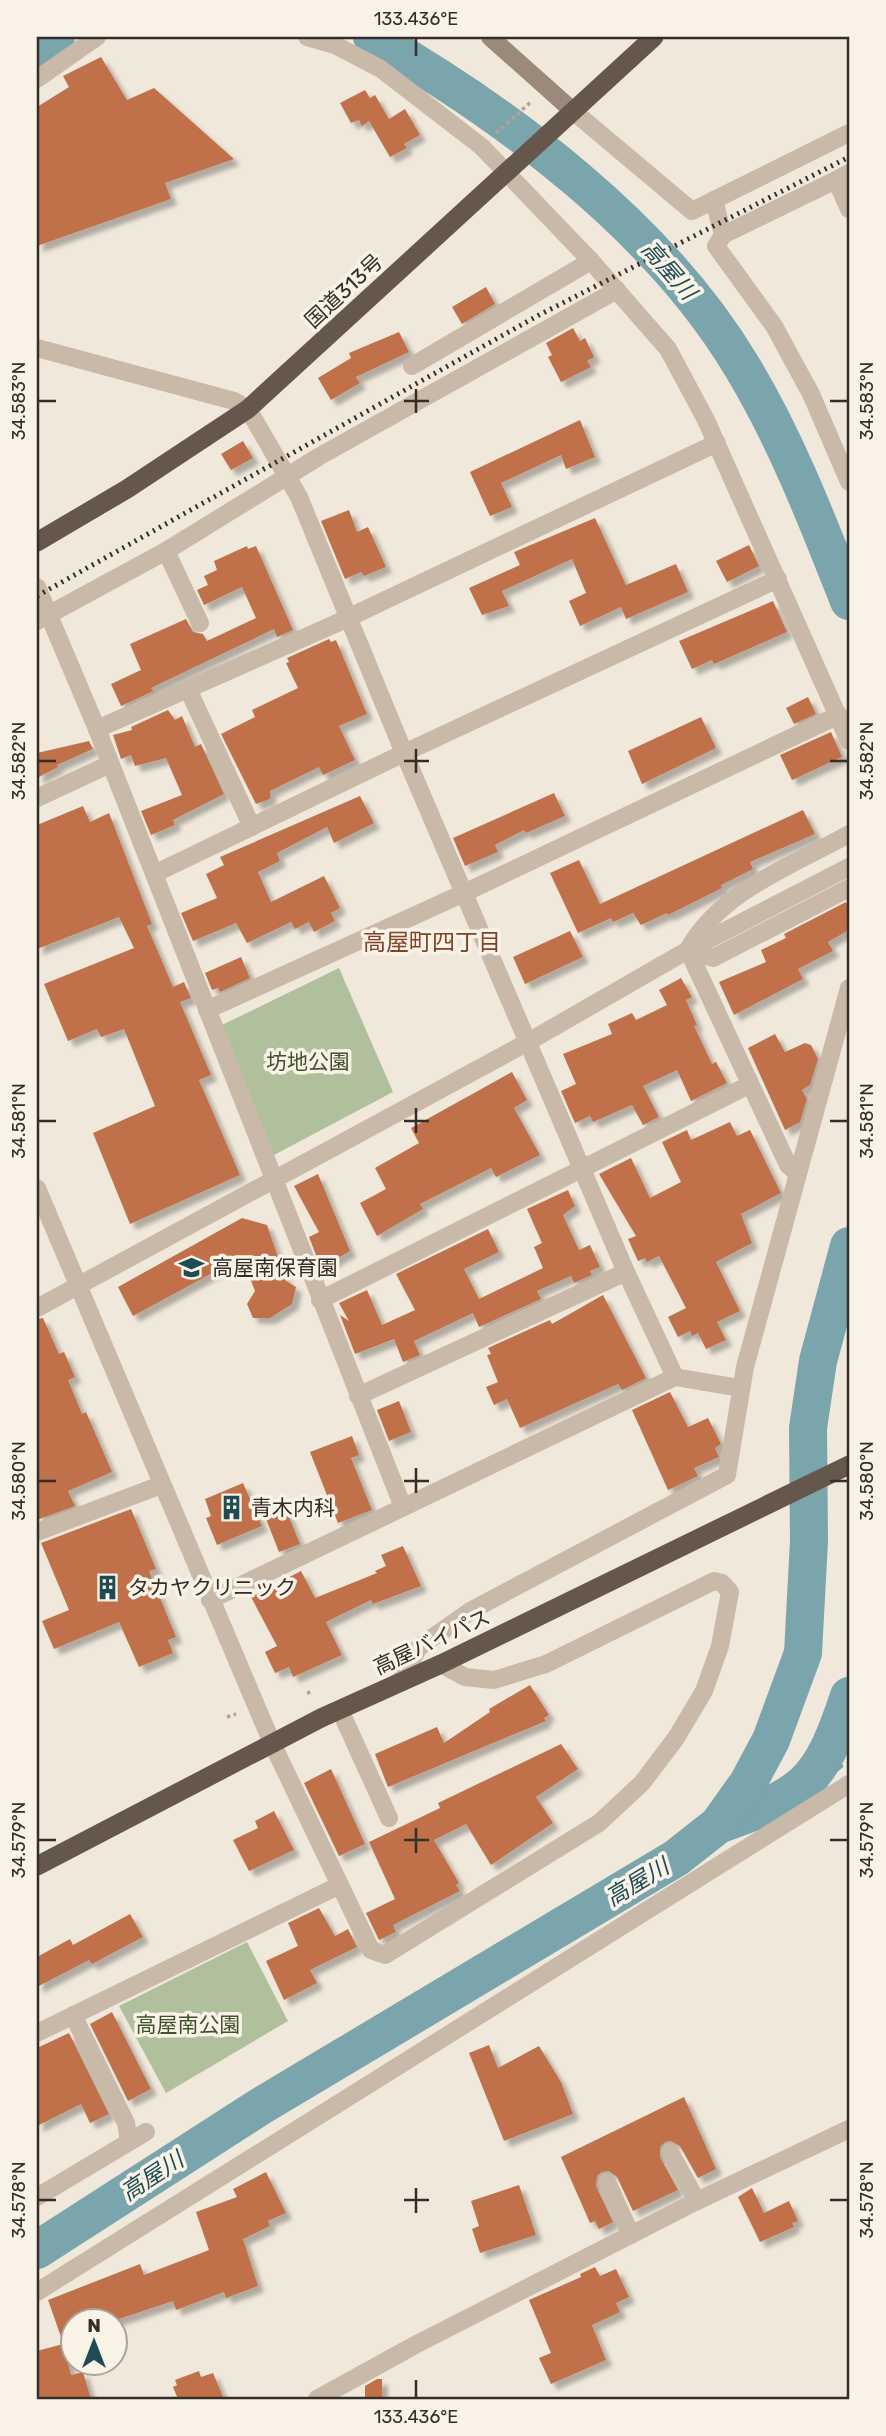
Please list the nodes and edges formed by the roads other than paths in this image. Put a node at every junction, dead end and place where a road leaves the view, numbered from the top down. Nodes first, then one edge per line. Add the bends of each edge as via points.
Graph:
1 (97, 37) edge
2 (307, 37) edge
3 (490, 37) edge
4 (654, 37) edge
5 (37, 79) edge
6 (568, 115) junction
7 (849, 133) edge
8 (508, 172) junction
9 (842, 177) edge
10 (714, 200) junction
11 (849, 209) edge
12 (723, 235) junction
13 (591, 261) junction
14 (617, 290) junction
15 (37, 348) edge
16 (412, 366) dead end
17 (248, 409) junction
18 (717, 443) junction
19 (288, 478) junction
20 (849, 482) edge
21 (37, 542) edge
22 (166, 551) junction
23 (778, 579) junction
24 (37, 587) edge
25 (349, 616) junction
26 (43, 617) edge
27 (200, 623) dead end
28 (188, 689) junction
29 (839, 715) junction
30 (97, 729) junction
31 (849, 741) edge
32 (404, 753) junction
33 (110, 764) junction
34 (37, 798) edge
35 (252, 827) junction
36 (849, 834) edge
37 (849, 867) edge
38 (154, 874) junction
39 (849, 888) edge
40 (464, 893) junction
41 (688, 950) junction
42 (849, 988) edge
43 (207, 1010) junction
44 (528, 1042) junction
45 (749, 1085) junction
46 (584, 1169) junction
47 (797, 1173) junction
48 (272, 1180) junction
49 (37, 1188) edge
50 (626, 1272) junction
51 (78, 1287) junction
52 (320, 1300) junction
53 (37, 1308) edge
54 (675, 1377) junction
55 (740, 1388) junction
56 (358, 1396) junction
57 (849, 1465) edge
58 (161, 1485) junction
59 (403, 1507) junction
60 (37, 1532) edge
61 (210, 1600) junction
62 (441, 1664) junction
63 (400, 1682) junction
64 (340, 1710) junction
65 (272, 1743) junction
66 (849, 1784) edge
67 (389, 1818) dead end
68 (37, 1866) edge
69 (340, 1885) junction
70 (73, 2015) junction
71 (37, 2032) edge
72 (849, 2129) edge
73 (146, 2132) dead end
74 (129, 2142) junction
75 (670, 2152) dead end
76 (607, 2182) dead end
77 (37, 2197) edge
78 (697, 2202) junction
79 (631, 2235) junction
80 (37, 2292) edge
81 (317, 2399) edge

1 - 5 street
2 - 8 street via 335,45 381,69
3 - 6 main road
4 - 6 highway, 国道313号
6 - 8 highway, 国道313号
6 - 10 street via 692,211
7 - 10 street
8 - 13 street
8 - 17 highway, 国道313号
9 - 11 street
9 - 12 street
10 - 12 street
12 - 20 street via 716,246 774,327 811,394
13 - 14 street
13 - 16 street
14 - 18 street via 668,349
14 - 19 street
15 - 17 street via 234,401
17 - 19 street
17 - 21 highway, 国道313号
18 - 23 street
18 - 25 street
19 - 22 street
19 - 25 street
22 - 26 street
22 - 27 street
23 - 29 street
23 - 32 street
24 - 26 street
25 - 28 street
25 - 32 street
26 - 30 street
28 - 30 street
28 - 35 street
29 - 31 street
29 - 40 street
30 - 33 street
32 - 35 street
32 - 40 street
33 - 34 street
33 - 38 street
35 - 38 street
36 - 41 street via 726,903 697,933
37 - 41 street
38 - 43 street
39 - 41 street via 713,958
40 - 43 street
40 - 44 street
41 - 44 street
41 - 45 street
42 - 47 street
43 - 48 street
44 - 46 street
44 - 48 street
45 - 46 street
45 - 47 street via 788,1165
46 - 50 street
46 - 52 street
47 - 55 street
48 - 51 street
48 - 52 street
49 - 51 street
50 - 54 street
50 - 56 street
51 - 53 street
51 - 58 street
52 - 56 street
54 - 55 street
54 - 59 street
55 - 63 street via 727,1475 472,1610 419,1647
56 - 59 street
57 - 62 highway, 高屋バイパス
58 - 60 street
58 - 61 street
59 - 61 street
61 - 65 street
62 - 63 highway, 高屋バイパス
62 - 69 street via 465,1677 494,1680 546,1664 714,1581 730,1592 720,1646 704,1692 642,1783 599,1823 385,1955 371,1950
63 - 64 highway, 高屋バイパス
64 - 65 highway, 高屋バイパス
64 - 67 street
65 - 68 highway, 高屋バイパス
65 - 69 street
66 - 80 street
69 - 70 street
70 - 71 street
70 - 74 street via 126,2123
72 - 78 street
73 - 74 street
74 - 77 street
75 - 78 street
76 - 79 street
78 - 79 street
79 - 81 street

